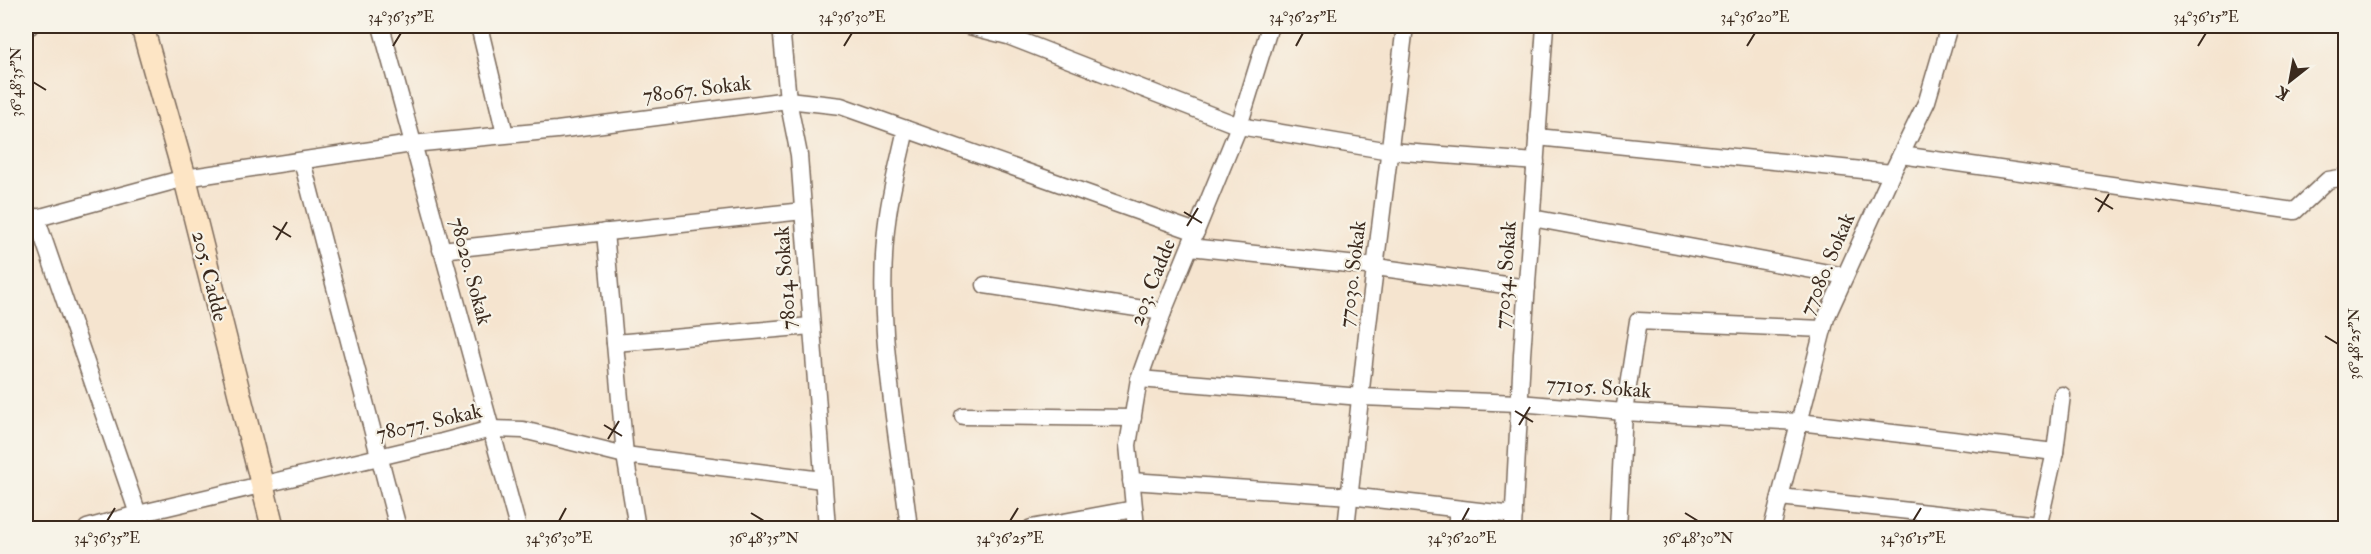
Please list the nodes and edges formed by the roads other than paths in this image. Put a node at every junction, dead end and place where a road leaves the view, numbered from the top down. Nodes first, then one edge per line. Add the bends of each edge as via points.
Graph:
1 (30, 26) edge
2 (142, 26) edge
3 (381, 26) edge
4 (479, 26) edge
5 (782, 26) edge
6 (969, 26) edge
7 (1270, 26) edge
8 (1405, 26) edge
9 (1545, 26) edge
10 (1948, 26) edge
11 (26, 27) edge
12 (788, 100) junction
13 (1239, 126) junction
14 (906, 129) junction
15 (505, 134) junction
16 (1537, 137) junction
17 (412, 144) junction
18 (1390, 151) junction
19 (1901, 155) junction
20 (302, 161) junction
21 (1536, 162) junction
22 (1892, 173) junction
23 (2346, 177) edge
24 (185, 178) junction
25 (803, 211) junction
26 (1532, 218) junction
27 (31, 219) edge
28 (605, 232) junction
29 (1193, 239) junction
30 (441, 250) junction
31 (1376, 267) junction
32 (1845, 276) junction
33 (985, 285) dead end
34 (1527, 288) junction
35 (1163, 312) junction
36 (811, 326) junction
37 (1823, 329) junction
38 (615, 342) junction
39 (1139, 378) junction
40 (2062, 395) dead end
41 (1361, 397) junction
42 (1519, 403) junction
43 (1624, 412) junction
44 (963, 416) dead end
45 (1133, 418) junction
46 (1799, 422) junction
47 (491, 429) junction
48 (2055, 452) junction
49 (625, 455) junction
50 (380, 457) junction
51 (822, 480) junction
52 (1131, 481) junction
53 (263, 484) junction
54 (1350, 496) junction
55 (1780, 497) junction
56 (1134, 509) junction
57 (1458, 509) junction
58 (138, 514) junction
59 (1513, 522) edge
60 (2038, 527) edge
61 (87, 528) edge
62 (273, 528) edge
63 (398, 528) edge
64 (518, 528) edge
65 (637, 528) edge
66 (827, 528) edge
67 (909, 528) edge
68 (1031, 528) edge
69 (1136, 528) edge
70 (1346, 528) edge
71 (1456, 528) edge
72 (1618, 528) edge
73 (1772, 528) edge

1 - 11 street
2 - 24 street, 205. Cadde
3 - 17 street, 78020. Sokak
4 - 15 street
5 - 12 street, 78014 Sokak
6 - 13 street via 1008,36
7 - 13 street, 203. Cadde
8 - 18 street, 77030. Sokak
9 - 16 street, 77034. Sokak
10 - 19 street, 77080. Sokak via 1928,101
12 - 14 street, 78067. Sokak via 841,106
12 - 15 street, 78067. Sokak
12 - 25 street, 78014 Sokak via 799,155
13 - 18 street
13 - 29 street, 203. Cadde
14 - 29 street, 78067. Sokak
14 - 67 street via 888,215 885,325
15 - 17 street, 78067. Sokak
16 - 21 street, 77034. Sokak
16 - 22 street
17 - 20 street, 78067. Sokak
17 - 30 street, 78020. Sokak
18 - 21 street
18 - 31 street, 77030. Sokak
19 - 22 street, 77080. Sokak
19 - 23 street via 2295,211 2328,180
20 - 24 street, 78067. Sokak
20 - 50 street
21 - 26 street, 77034. Sokak
22 - 32 street, 77080. Sokak
24 - 27 street, 78067. Sokak
24 - 53 street, 205. Cadde
25 - 28 street
25 - 36 street, 78014 Sokak
26 - 32 street
26 - 34 street, 77034. Sokak
27 - 58 street
28 - 30 street
28 - 38 street
29 - 31 street, 78067. Sokak
29 - 35 street, 203. Cadde
30 - 47 street, 78020. Sokak
31 - 34 street, 78067. Sokak
31 - 41 street, 77030. Sokak
32 - 37 street, 77080. Sokak
33 - 35 street
34 - 42 street, 77034. Sokak
35 - 39 street, 203. Cadde
36 - 38 street
36 - 51 street, 78014 Sokak
37 - 43 street via 1638,321
37 - 46 street, 77080. Sokak
38 - 49 street
39 - 41 street, 77105. Sokak
39 - 45 street, 203. Cadde
40 - 48 street
41 - 42 street, 77105. Sokak
41 - 54 street, 77030. Sokak
42 - 43 street, 77105. Sokak
42 - 59 street, 77034. Sokak
43 - 46 street, 77105. Sokak
43 - 72 street
44 - 45 street
45 - 52 street, 203. Cadde via 1128,445
46 - 48 street, 77105. Sokak
46 - 55 street, 77080. Sokak
47 - 49 street, 78077. Sokak via 523,430
47 - 50 street, 78077. Sokak
47 - 64 street, 78020. Sokak
48 - 60 street
49 - 51 street, 78077. Sokak
49 - 65 street
50 - 53 street, 78077. Sokak
50 - 63 street
51 - 66 street, 78014 Sokak
52 - 54 street
52 - 56 street, 203. Cadde
53 - 58 street, 78077. Sokak
53 - 62 street, 205. Cadde
54 - 57 street
54 - 70 street, 77030. Sokak
55 - 60 street
55 - 73 street, 77080. Sokak
56 - 68 street
56 - 69 street, 203. Cadde
57 - 59 street
57 - 71 street
58 - 61 street, 78077. Sokak

